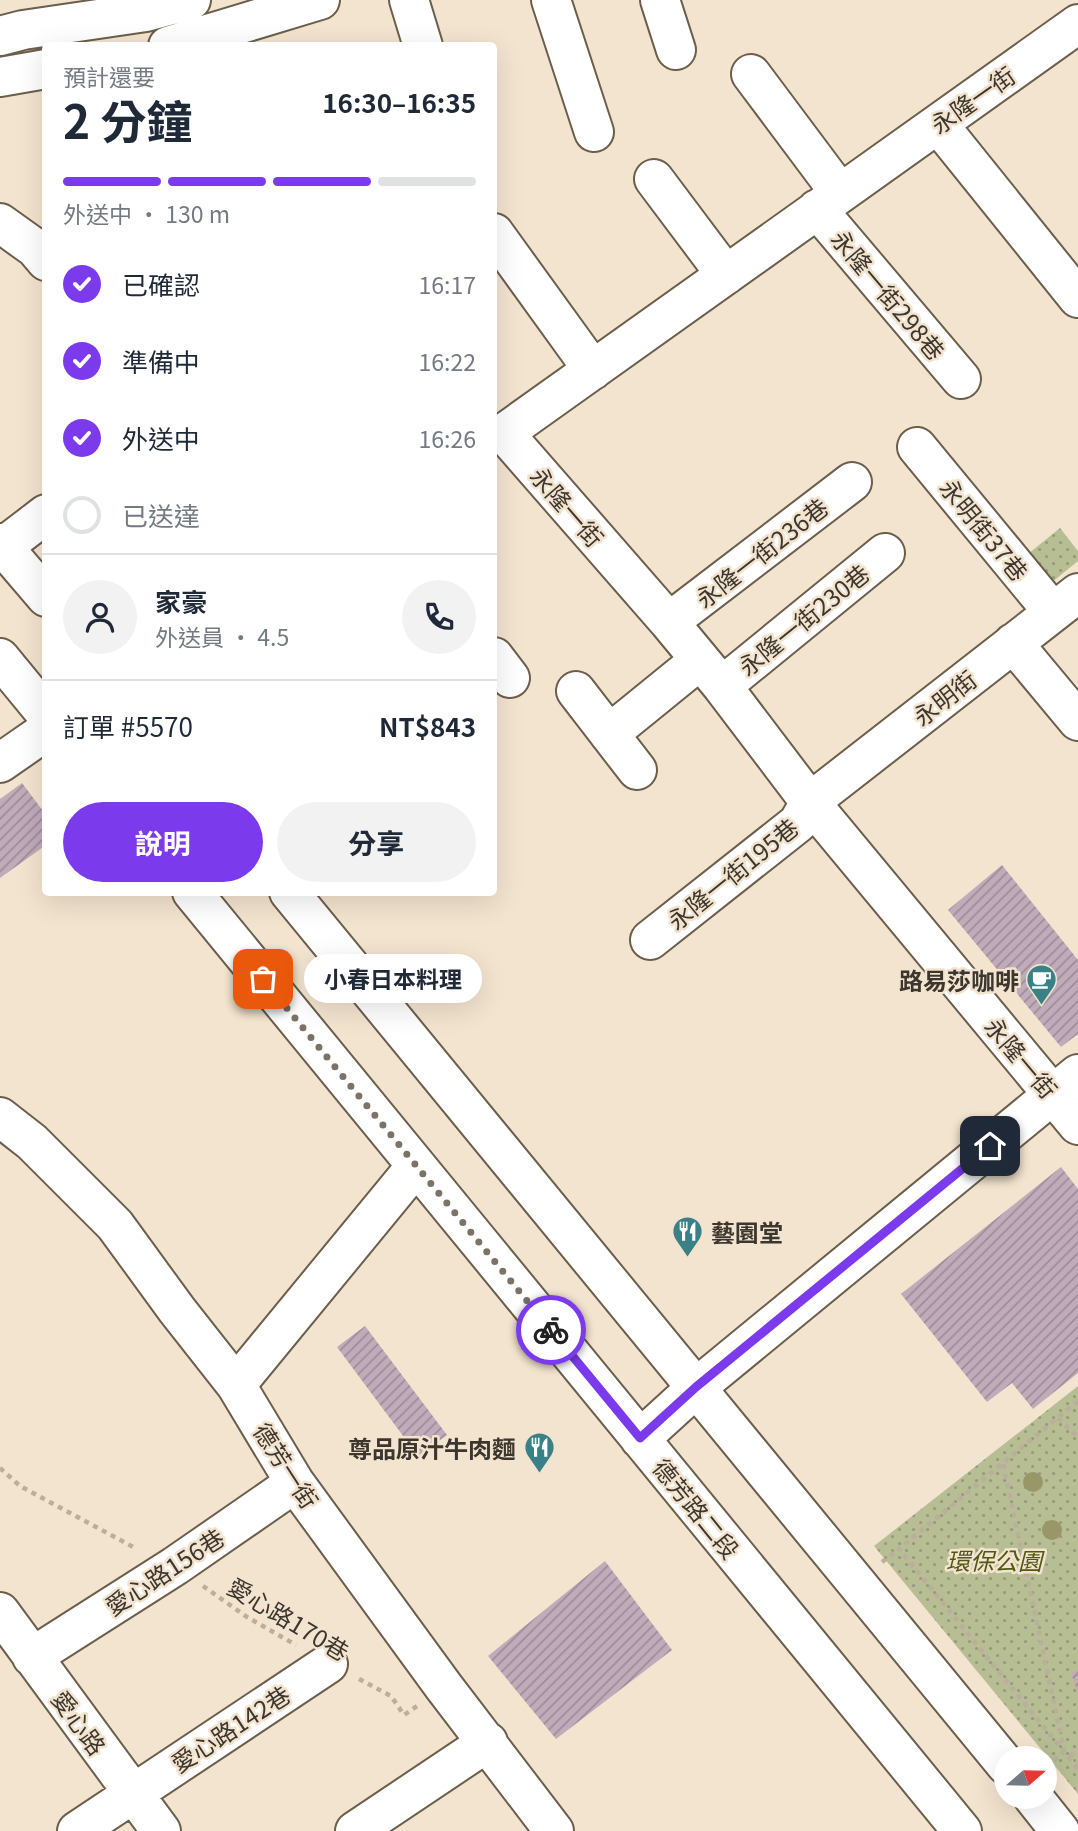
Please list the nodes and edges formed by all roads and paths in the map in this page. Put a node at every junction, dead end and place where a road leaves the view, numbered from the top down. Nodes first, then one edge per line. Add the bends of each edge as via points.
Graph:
1 (47, 0) edge
2 (191, 0) edge
3 (320, 0) edge
4 (409, 0) edge
5 (551, 0) edge
6 (660, 0) edge
7 (1078, 24) edge
8 (8, 40) edge
9 (181, 42) edge
10 (422, 42) edge
11 (676, 50) dead end
12 (42, 70) edge
13 (751, 74) dead end
14 (0, 77) edge
15 (938, 124) junction
16 (594, 132) dead end
17 (654, 179) dead end
18 (829, 201) junction
19 (0, 223) edge
20 (497, 237) edge
21 (42, 256) edge
22 (726, 275) junction
23 (1078, 298) edge
24 (593, 370) junction
25 (961, 379) dead end
26 (497, 426) edge
27 (917, 447) dead end
28 (852, 482) dead end
29 (42, 517) edge
30 (2, 545) edge
31 (885, 552) dead end
32 (42, 592) edge
33 (1065, 602) edge
34 (669, 622) junction
35 (1013, 643) junction
36 (0, 659) edge
37 (711, 673) junction
38 (576, 691) dead end
39 (42, 709) edge
40 (1078, 721) edge
41 (42, 734) edge
42 (609, 734) junction
43 (0, 764) edge
44 (637, 770) dead end
45 (810, 802) junction
46 (195, 896) edge
47 (292, 896) edge
48 (650, 940) dead end
49 (1065, 1084) edge
50 (0, 1117) edge
51 (1078, 1125) edge
52 (416, 1166) junction
53 (236, 1385) junction
54 (696, 1387) junction
55 (1078, 1401) edge
56 (1058, 1418) junction
57 (1078, 1437) edge
58 (640, 1438) junction
59 (1003, 1463) junction
60 (0, 1468) edge
61 (295, 1483) junction
62 (175, 1566) junction
63 (0, 1612) edge
64 (32, 1657) junction
65 (328, 1664) junction
66 (444, 1687) junction
67 (488, 1742) junction
68 (994, 1750) edge
69 (1064, 1752) junction
70 (1078, 1756) edge
71 (1057, 1758) edge
72 (1078, 1769) edge
73 (131, 1793) junction
74 (1043, 1810) edge
75 (77, 1831) edge
76 (161, 1831) edge
77 (355, 1831) edge
78 (554, 1831) edge
79 (962, 1831) edge
80 (1060, 1831) edge

1 - 8 street
2 - 8 street
3 - 9 street
4 - 10 street
5 - 16 street
6 - 11 street
7 - 15 street, 永隆一街
12 - 14 street
13 - 18 street, 永隆一街298巷
15 - 18 street, 永隆一街
15 - 23 street
17 - 22 street
18 - 22 street, 永隆一街
18 - 25 street, 永隆一街298巷
19 - 21 street
20 - 24 street
22 - 24 street, 永隆一街
24 - 26 street, 永隆一街
26 - 34 street, 永隆一街
27 - 33 street, 永明街37巷
28 - 34 street, 永隆一街236巷
29 - 30 street
30 - 32 street
31 - 37 street, 永隆一街230巷
33 - 35 street, 永明街
34 - 37 street, 永隆一街
35 - 40 street
35 - 45 street, 永明街
36 - 39 street
37 - 42 street, 永隆一街230巷
37 - 45 street, 永隆一街
38 - 42 street
41 - 43 street
42 - 44 street
45 - 48 street, 永隆一街195巷 via 798,824
45 - 49 street, 永隆一街
46 - 52 street, 德芳路二段
47 - 54 street
49 - 51 street, 永隆一街
49 - 54 street
50 - 53 street, 德芳一街 via 32,1142 115,1225
52 - 53 street
52 - 58 street, 德芳路二段
53 - 61 street, 德芳一街
54 - 58 street
54 - 68 street
55 - 56 path
56 - 57 path
56 - 59 path
58 - 79 street, 德芳路二段
59 - 69 path
59 - 69 path via 899,1549
60 - 62 path, 愛心路170巷 via 20,1486
61 - 62 street, 愛心路156巷
61 - 66 street, 德芳一街
62 - 64 street, 愛心路156巷
62 - 65 path, 愛心路170巷 via 247,1617
63 - 64 street, 愛心路
64 - 73 street, 愛心路
65 - 66 path, 愛心路170巷 via 391,1696 404,1715
65 - 73 street, 愛心路142巷
66 - 67 street, 德芳一街
67 - 77 street
67 - 78 street, 德芳一街
69 - 70 path
69 - 71 path
69 - 72 path
73 - 75 street, 愛心路142巷
73 - 76 street, 愛心路
74 - 80 street

